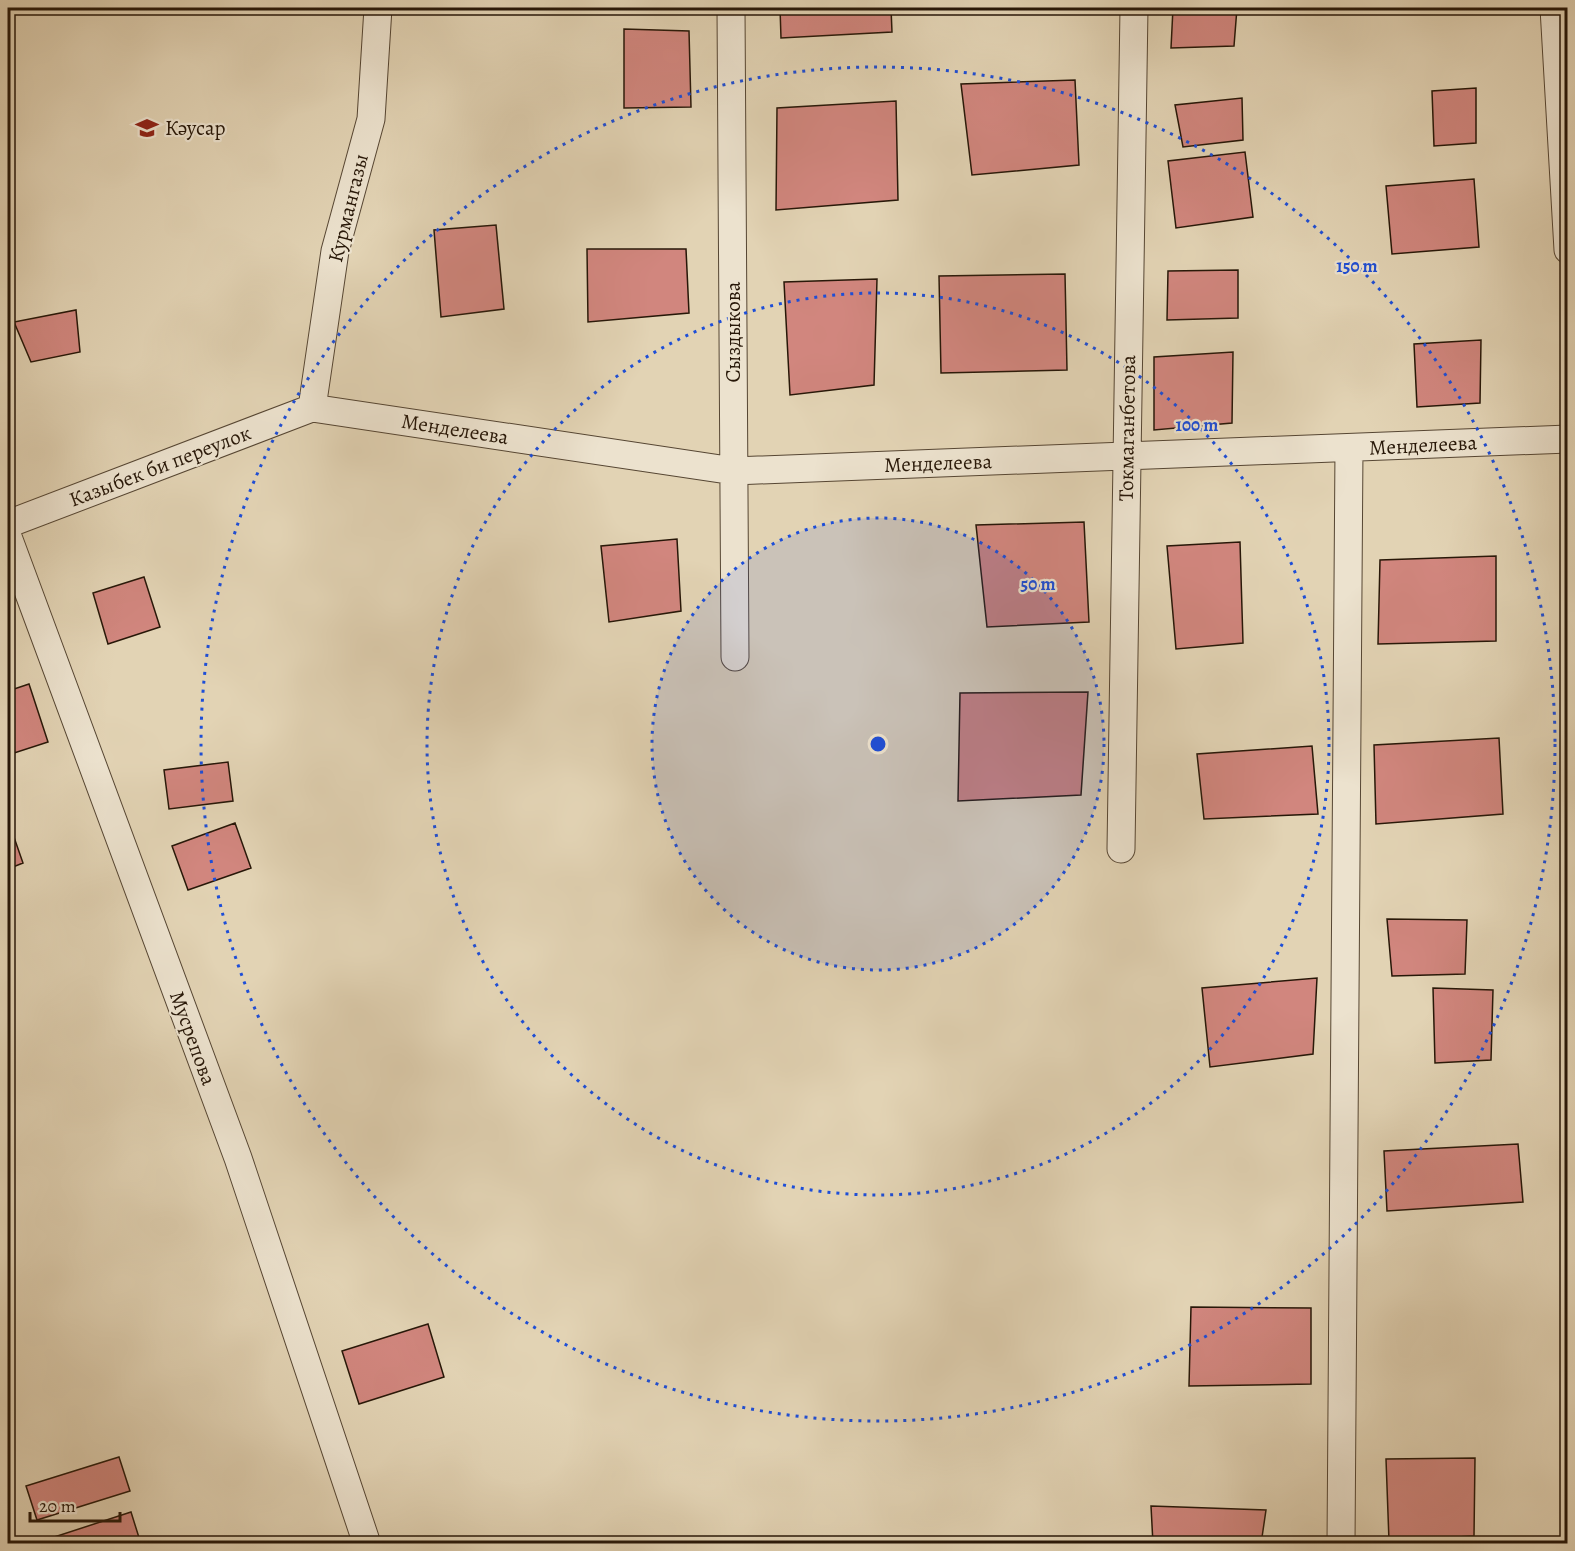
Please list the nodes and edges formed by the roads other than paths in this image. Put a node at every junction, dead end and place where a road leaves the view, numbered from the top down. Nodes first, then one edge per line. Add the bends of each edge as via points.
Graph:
1 (378, 8) edge
2 (731, 8) edge
3 (1134, 8) edge
4 (1554, 8) edge
5 (1568, 250) edge
6 (312, 408) junction
7 (1568, 439) edge
8 (1349, 449) junction
9 (1127, 457) junction
10 (734, 471) junction
11 (8, 524) edge
12 (8, 537) edge
13 (735, 657) dead end
14 (1121, 849) dead end
15 (368, 1544) edge
16 (1341, 1544) edge

1 - 6 street, Курмангазы via 371,119 335,251
2 - 10 street, Сыздыкова
3 - 9 street, Токмаганбетова
4 - 5 street
6 - 10 street, Менделеева
6 - 11 street, Казыбек би переулок
7 - 8 street, Менделеева
8 - 9 street, Менделеева
8 - 16 street
9 - 10 street, Менделеева
9 - 14 street, Токмаганбетова
10 - 13 street, Сыздыкова
12 - 15 street, Мусрепова via 238,1158

